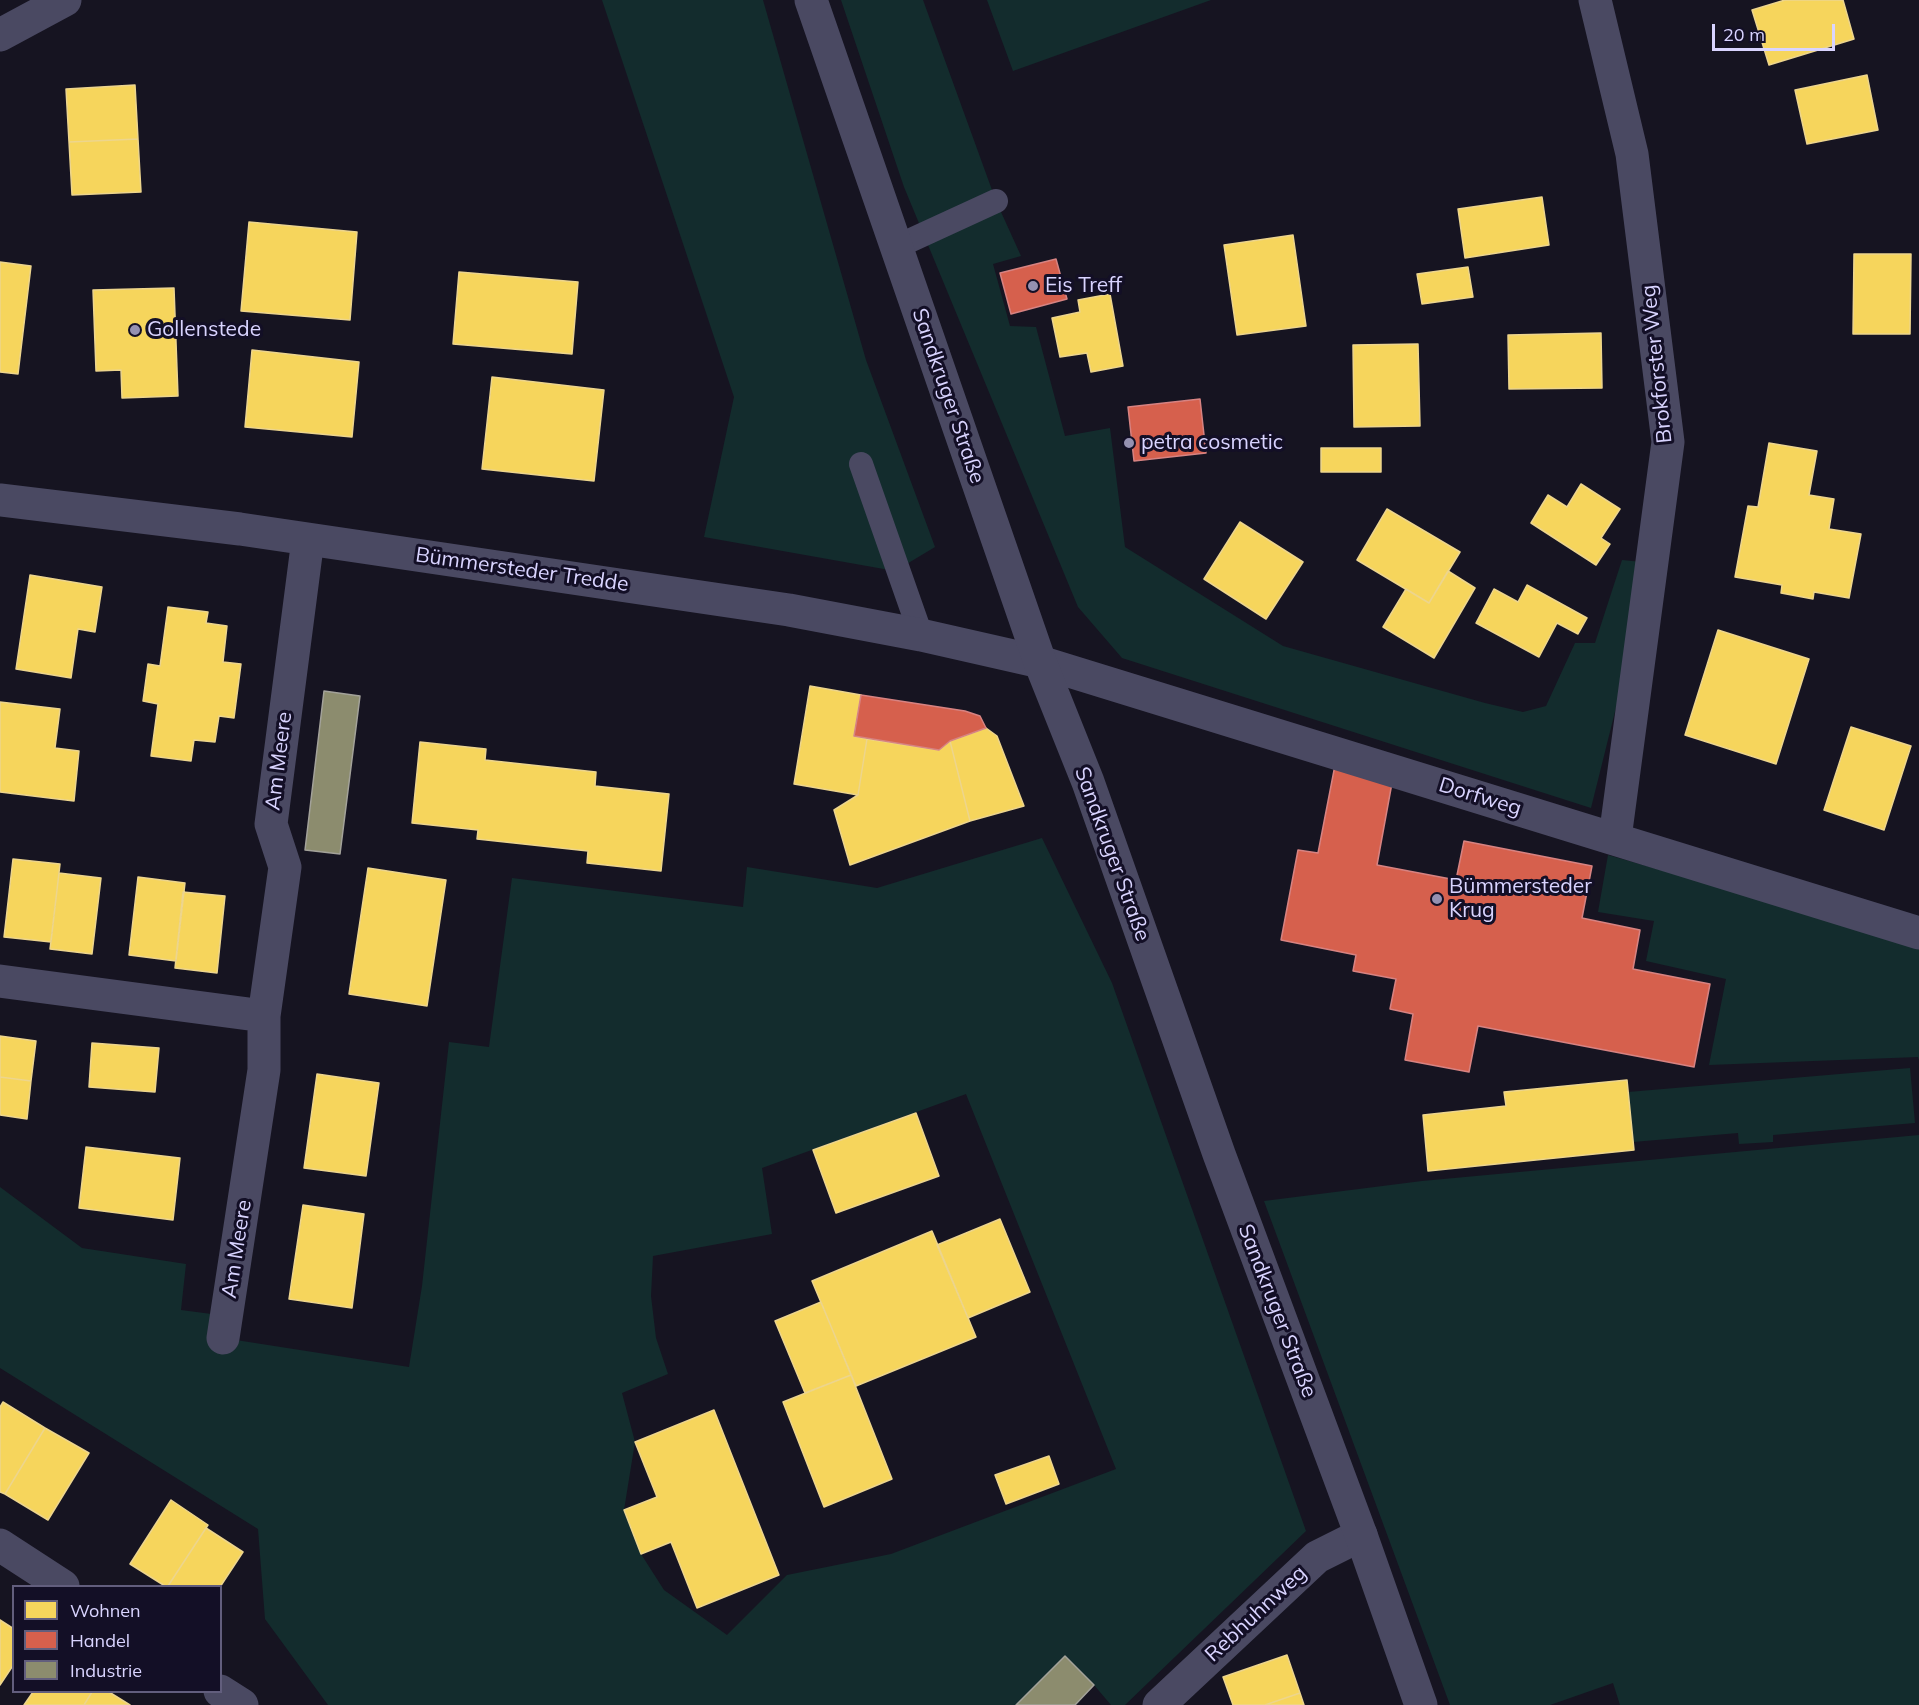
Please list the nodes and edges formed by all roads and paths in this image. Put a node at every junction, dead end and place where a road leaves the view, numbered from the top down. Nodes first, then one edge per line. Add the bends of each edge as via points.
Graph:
1 (65, 0) edge
2 (811, 0) edge
3 (1595, 0) edge
4 (0, 35) edge
5 (996, 201) dead end
6 (896, 247) junction
7 (861, 464) dead end
8 (0, 500) edge
9 (308, 539) junction
10 (921, 635) junction
11 (1040, 662) junction
12 (1615, 838) junction
13 (1919, 933) edge
14 (0, 981) edge
15 (264, 1016) junction
16 (223, 1338) dead end
17 (1361, 1535) junction
18 (0, 1545) edge
19 (60, 1585) edge
20 (222, 1691) edge
21 (242, 1705) edge
22 (1159, 1705) edge
23 (1421, 1705) edge

1 - 4 street
2 - 6 street, Sandkruger Straße
3 - 12 street, Brokforster Weg via 1632,154 1668,442
5 - 6 lane
6 - 11 street, Sandkruger Straße
7 - 10 lane
8 - 9 street, Bümmersteder Tredde
9 - 10 street, Bümmersteder Tredde via 789,610
9 - 15 street, Am Meere via 271,824 285,867
10 - 11 street, Bümmersteder Tredde
11 - 12 street, Dorfweg
11 - 17 street, Sandkruger Straße via 1088,782 1219,1154
12 - 13 street, Dorfweg
14 - 15 street
15 - 16 street, Am Meere via 264,1070
17 - 22 street, Rebhuhnweg via 1317,1557
17 - 23 street, Sandkruger Straße
18 - 19 street
20 - 21 street

